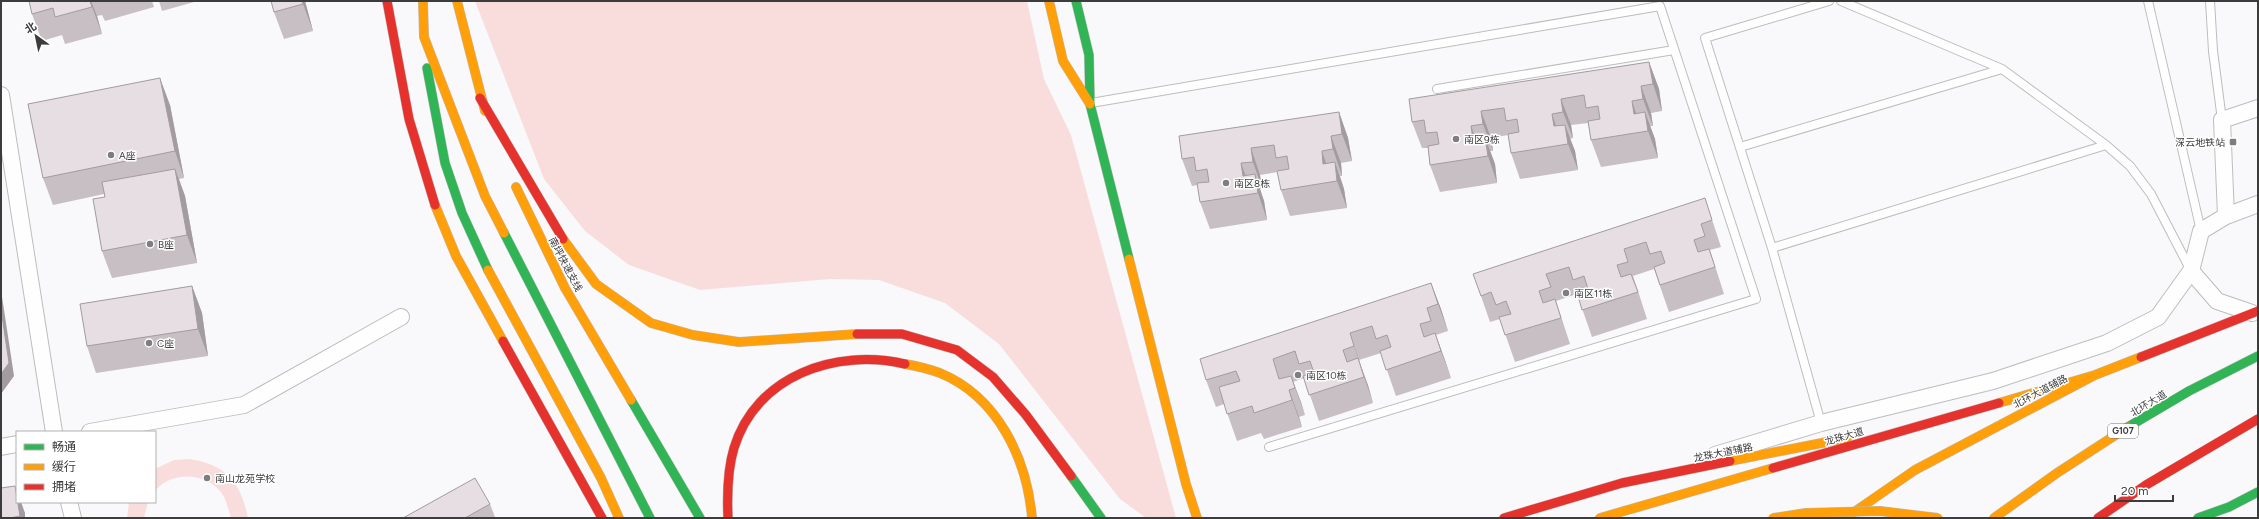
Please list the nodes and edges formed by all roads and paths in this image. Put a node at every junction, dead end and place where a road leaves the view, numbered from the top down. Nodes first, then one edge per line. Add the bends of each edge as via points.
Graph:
1 (387, 1) edge
2 (423, 1) edge
3 (456, 1) edge
4 (1050, 1) edge
5 (1076, 1) edge
6 (1829, 1) edge
7 (1841, 1) edge
8 (2148, 1) edge
9 (2210, 1) edge
10 (424, 38) junction
11 (1674, 50) junction
12 (2002, 69) junction
13 (1437, 89) dead end
14 (1, 95) edge
15 (480, 98) junction
16 (1090, 104) junction
17 (2258, 108) edge
18 (2222, 120) junction
19 (2106, 145) junction
20 (1740, 147) junction
21 (502, 157) dead end
22 (512, 178) dead end
23 (2258, 204) edge
24 (2226, 216) junction
25 (2201, 231) junction
26 (1772, 248) junction
27 (2191, 271) junction
28 (2255, 312) edge
29 (401, 317) dead end
30 (2258, 356) edge
31 (2095, 375) junction
32 (1949, 417) junction
33 (2258, 419) edge
34 (1821, 423) junction
35 (54, 431) edge
36 (96, 431) edge
37 (16, 444) edge
38 (1, 447) edge
39 (1269, 447) dead end
40 (1622, 483) junction
41 (2258, 492) edge
42 (69, 503) edge
43 (73, 518) edge
44 (602, 518) edge
45 (619, 518) edge
46 (650, 518) edge
47 (700, 518) edge
48 (728, 518) edge
49 (1032, 518) edge
50 (1101, 518) edge
51 (1197, 518) edge
52 (1504, 518) edge
53 (1600, 518) edge
54 (1773, 518) edge
55 (1846, 518) edge
56 (1938, 518) edge
57 (1994, 518) edge
58 (2098, 518) edge
59 (2198, 518) edge

1 - 44 main road via 409,119 436,208 456,256
2 - 10 main road
3 - 15 main road
4 - 16 main road via 1063,61
5 - 16 main road via 1089,55
6 - 20 lane via 1705,38
7 - 12 lane
8 - 25 lane
9 - 18 lane
10 - 45 main road via 430,89 445,163 462,213 484,262 601,478
10 - 46 main road via 486,196
11 - 13 lane
11 - 16 lane via 1660,6
11 - 39 lane via 1756,298
12 - 19 lane
12 - 20 lane
14 - 35 street
15 - 21 main road
15 - 50 main road via 548,217 578,262 596,284 625,306 651,323 693,335 739,342 865,333 902,334 957,350 993,377 1026,415
16 - 51 main road via 1186,484
17 - 18 street
18 - 24 street
19 - 26 lane
19 - 27 lane via 2130,166 2151,194
20 - 26 lane
22 - 47 main road, 南坪快速支线 via 565,288
23 - 24 street
24 - 25 street
25 - 27 street
26 - 34 lane
27 - 28 street via 2217,301
27 - 34 street via 2158,317 2106,343 1993,381
28 - 31 main road, 北环大道辅路
29 - 36 street via 244,405
30 - 57 main road, 北环大道 / G107 via 2216,376 2106,441
31 - 32 main road, 龙珠大道
31 - 55 main road, 北环大道辅路 via 1915,470
32 - 40 main road, 龙珠大道辅路
32 - 53 main road, 龙珠大道
33 - 58 main road via 2146,485
34 - 40 street
37 - 38 street
40 - 52 main road, 龙珠大道辅路
41 - 59 main road
42 - 43 street
48 - 49 main road via 726,484 733,451 742,426 763,398 787,379 820,364 878,358 898,361 941,374 967,390 994,415 1012,441 1026,475
54 - 56 main road, bridge via 1806,513 1880,510

